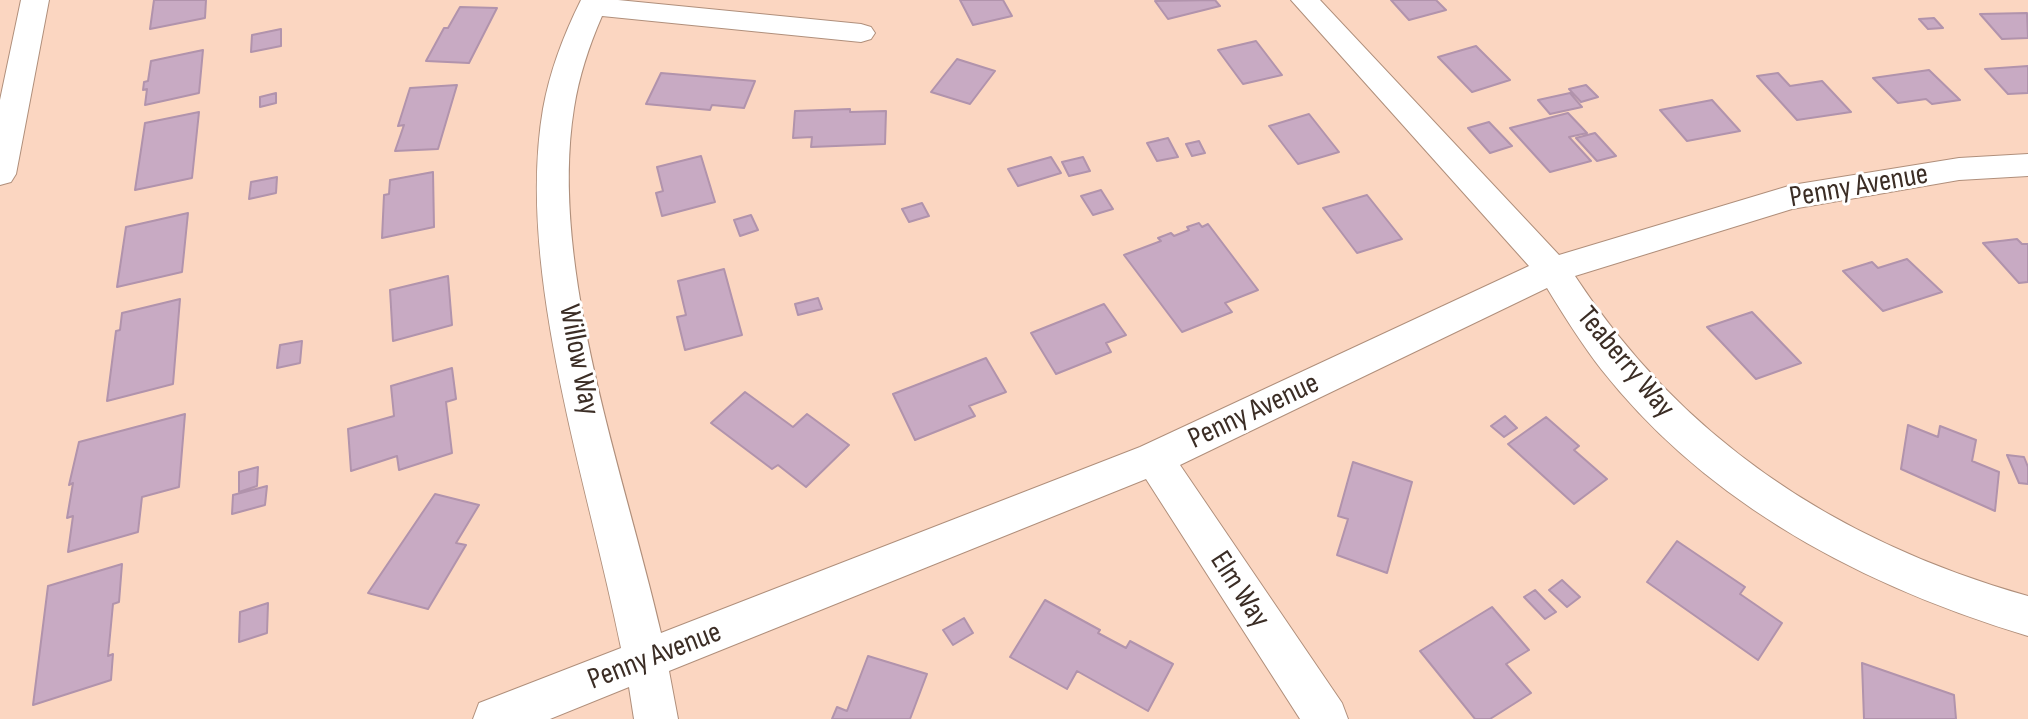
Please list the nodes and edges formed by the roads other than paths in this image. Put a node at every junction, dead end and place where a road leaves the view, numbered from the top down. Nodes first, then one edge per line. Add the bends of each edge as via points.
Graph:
1 (35, 0) edge
2 (1305, 0) edge
3 (593, 3) edge
4 (861, 33) dead end
5 (2028, 165) edge
6 (0, 174) edge
7 (1553, 270) junction
8 (1154, 459) junction
9 (2028, 616) edge
10 (647, 661) junction
11 (495, 719) edge
12 (656, 719) edge
13 (1326, 719) edge

1 - 6 street
2 - 7 street, Teaberry Way
3 - 4 street
3 - 10 street, Willow Way via 563,96 553,177 555,229 573,349
5 - 7 street, Penny Avenue via 1959,169 1792,197
7 - 8 street, Penny Avenue
7 - 9 street, Teaberry Way via 1622,368 1718,463 1808,524 1895,572
8 - 10 street, Penny Avenue
8 - 13 street, Elm Way
10 - 11 street, Penny Avenue
10 - 12 street, Willow Way

